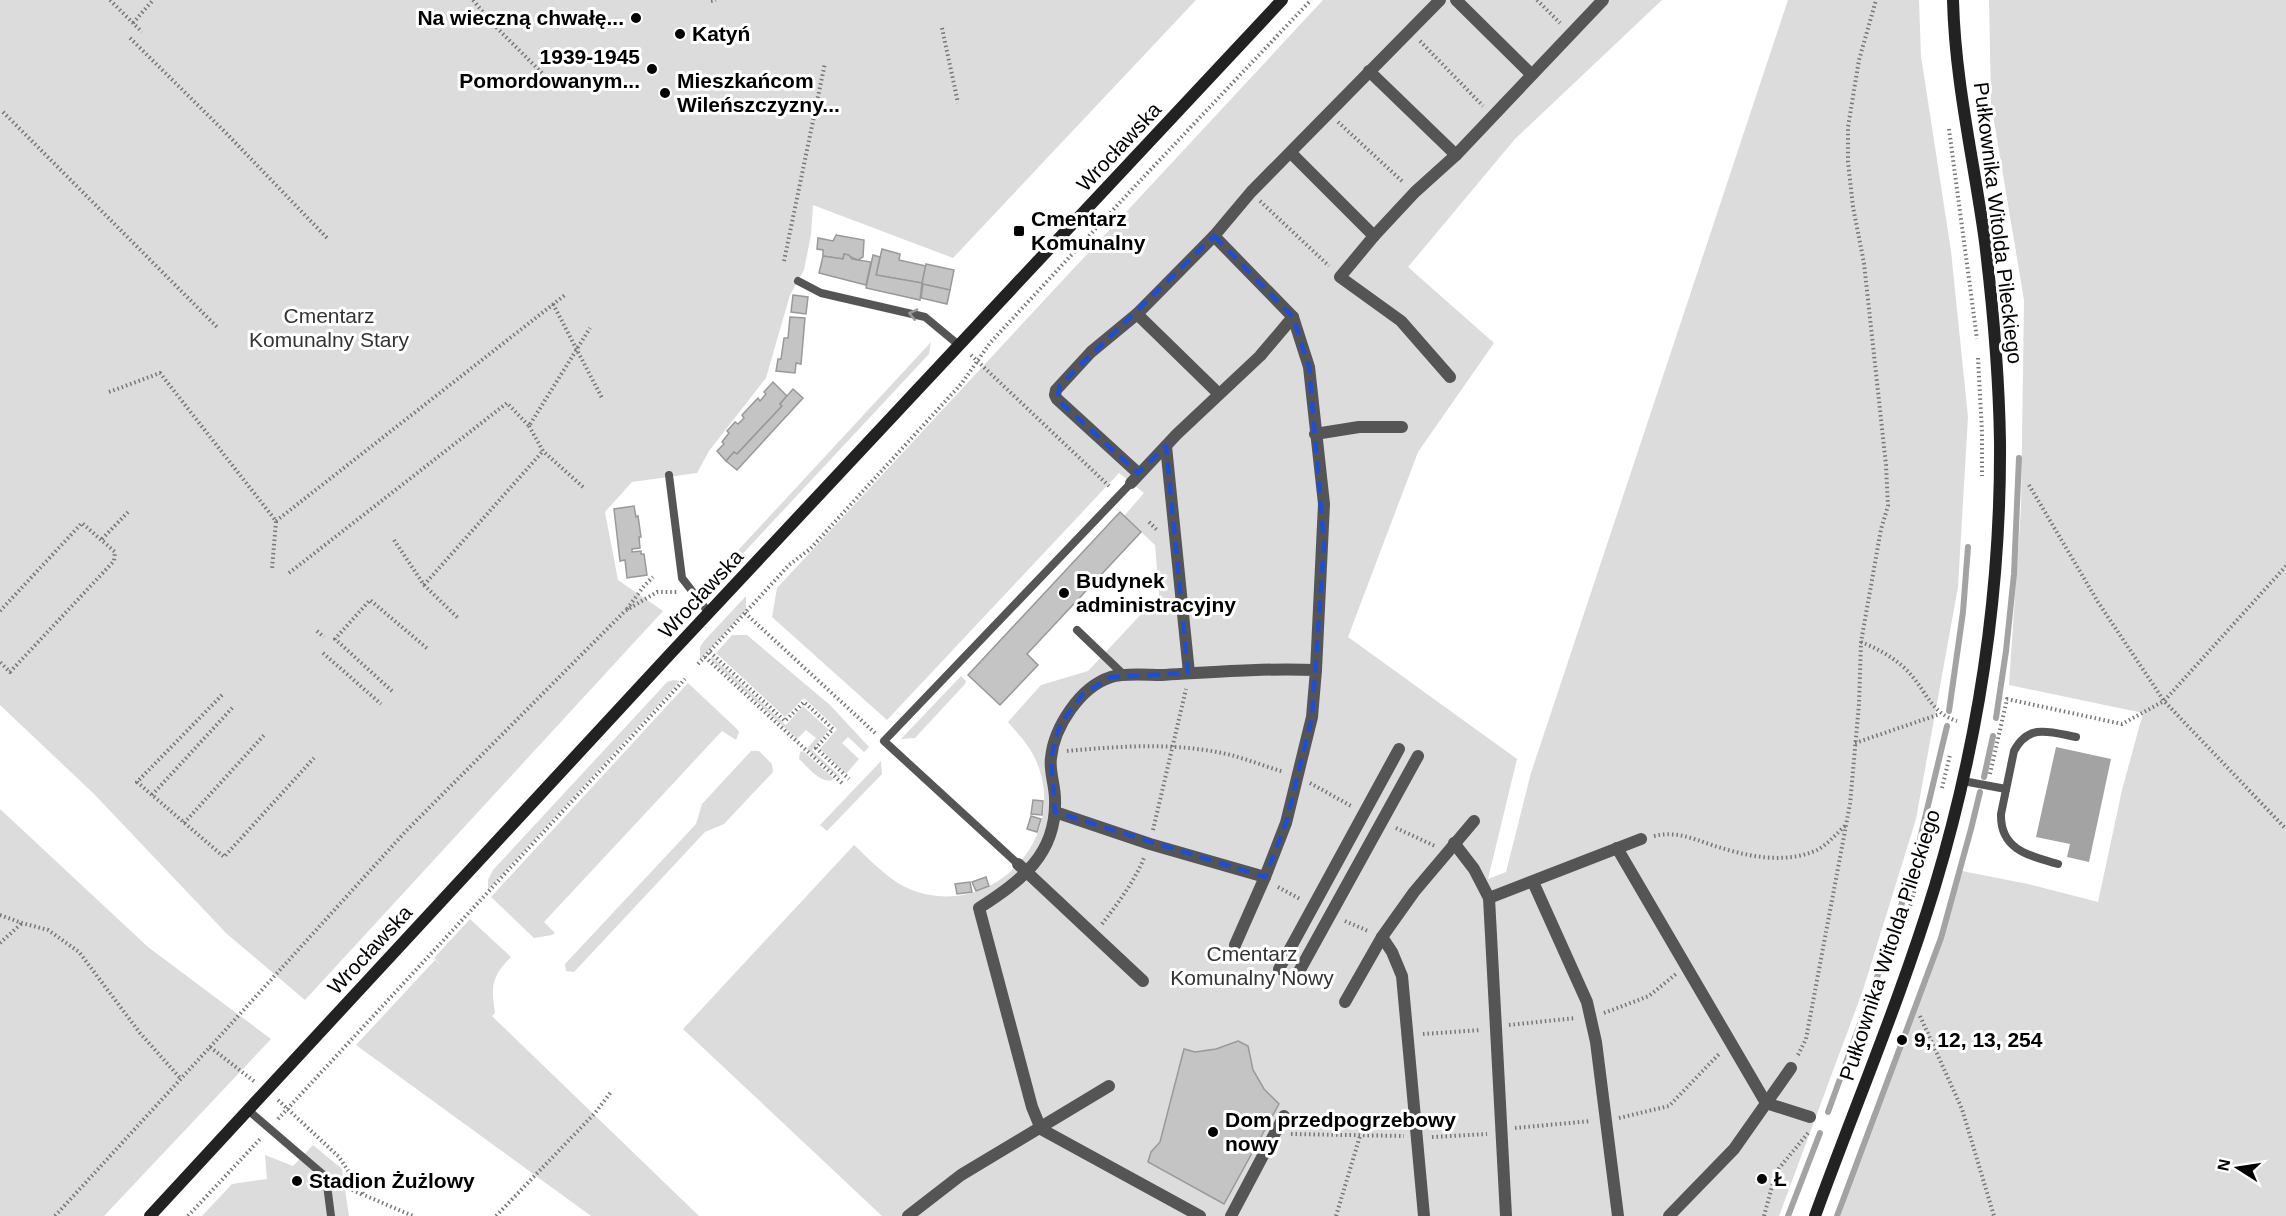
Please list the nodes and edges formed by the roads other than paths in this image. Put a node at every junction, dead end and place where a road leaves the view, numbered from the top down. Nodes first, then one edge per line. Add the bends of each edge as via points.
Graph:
1 (1282, 0) edge
2 (1440, 0) edge
3 (1456, 0) edge
4 (1603, 0) edge
5 (1953, 0) edge
6 (1369, 71) junction
7 (1531, 75) junction
8 (1291, 153) junction
9 (1456, 155) junction
10 (1214, 236) junction
11 (1374, 236) junction
12 (798, 281) dead end
13 (1137, 314) junction
14 (1293, 317) junction
15 (960, 346) junction
16 (1450, 377) dead end
17 (1219, 394) junction
18 (1402, 428) dead end
19 (1315, 434) junction
20 (1166, 446) junction
21 (669, 475) dead end
22 (1134, 478) junction
23 (709, 614) junction
24 (1077, 630) dead end
25 (1316, 670) junction
26 (1188, 673) junction
27 (1125, 676) junction
28 (2076, 737) dead end
29 (1399, 749) dead end
30 (1418, 756) dead end
31 (1963, 781) junction
32 (2006, 789) junction
33 (1055, 812) junction
34 (1474, 821) dead end
35 (1641, 839) road end
36 (1450, 848) junction
37 (1617, 848) junction
38 (1023, 864) junction
39 (2058, 864) dead end
40 (1265, 877) junction
41 (1533, 882) junction
42 (1489, 898) junction
43 (1383, 937) junction
44 (1235, 945) dead end
45 (1279, 969) dead end
46 (1296, 978) dead end
47 (1143, 981) dead end
48 (1345, 1002) dead end
49 (1791, 1068) road end
50 (1108, 1086) dead end
51 (1766, 1103) junction
52 (248, 1110) junction
53 (1284, 1116) dead end
54 (1811, 1123) road end
55 (1041, 1129) junction
56 (150, 1216) edge
57 (331, 1216) edge
58 (908, 1216) edge
59 (1200, 1216) edge
60 (1231, 1216) edge
61 (1424, 1216) edge
62 (1506, 1216) edge
63 (1618, 1216) edge
64 (1669, 1216) edge
65 (1815, 1216) edge

1 - 15 main road, Wrocławska
2 - 6 street
3 - 7 street
4 - 7 street
5 - 31 main road, Pułkownika Witolda Pileckiego via 1957,55 1984,241 2000,441 1992,613
6 - 8 street
6 - 9 street
7 - 9 street
8 - 10 street
8 - 11 street
9 - 11 street
10 - 13 street
10 - 14 street
11 - 16 street via 1340,277 1401,321
15 -> 12 lane via 925,317 821,293
13 - 17 street
13 - 22 street via 1091,352 1055,395
14 - 17 street via 1260,356
14 - 19 street via 1309,367
15 - 23 main road, Wrocławska
17 - 20 street
18 - 19 street via 1359,427
19 - 25 street via 1324,504
20 - 22 street
20 - 26 street
21 - 23 lane via 682,578
22 - 38 lane via 884,741
23 - 52 main road, Wrocławska
24 - 27 lane
25 - 26 street
25 - 40 street via 1312,717 1298,777 1286,823
26 - 27 street
27 - 33 street via 1111,677 1083,694 1060,724 1052,753
28 - 32 lane via 2040,731 2026,735 2014,751
29 - 45 street
30 - 46 street
31 - 32 lane
31 - 65 main road, Pułkownika Witolda Pileckiego via 1931,896 1890,1017
32 - 39 lane via 2000,825 2004,835 2024,854
33 - 38 street via 1054,827 1037,862
33 - 40 street
34 - 36 street
35 - 37 street
36 - 42 street via 1474,869
36 - 43 street
37 - 41 street
37 - 51 street
38 - 47 street
38 - 55 street via 1005,891 979,908
40 - 44 street
41 - 42 street
41 - 63 street via 1591,1016
42 - 62 street
43 - 48 street
43 - 61 street via 1402,976
49 - 51 street
50 - 55 street
51 - 54 street
51 - 64 street via 1734,1149
52 - 56 main road, Wrocławska
52 - 57 lane via 326,1177
53 - 60 street
55 - 58 street via 961,1175
55 - 59 street

